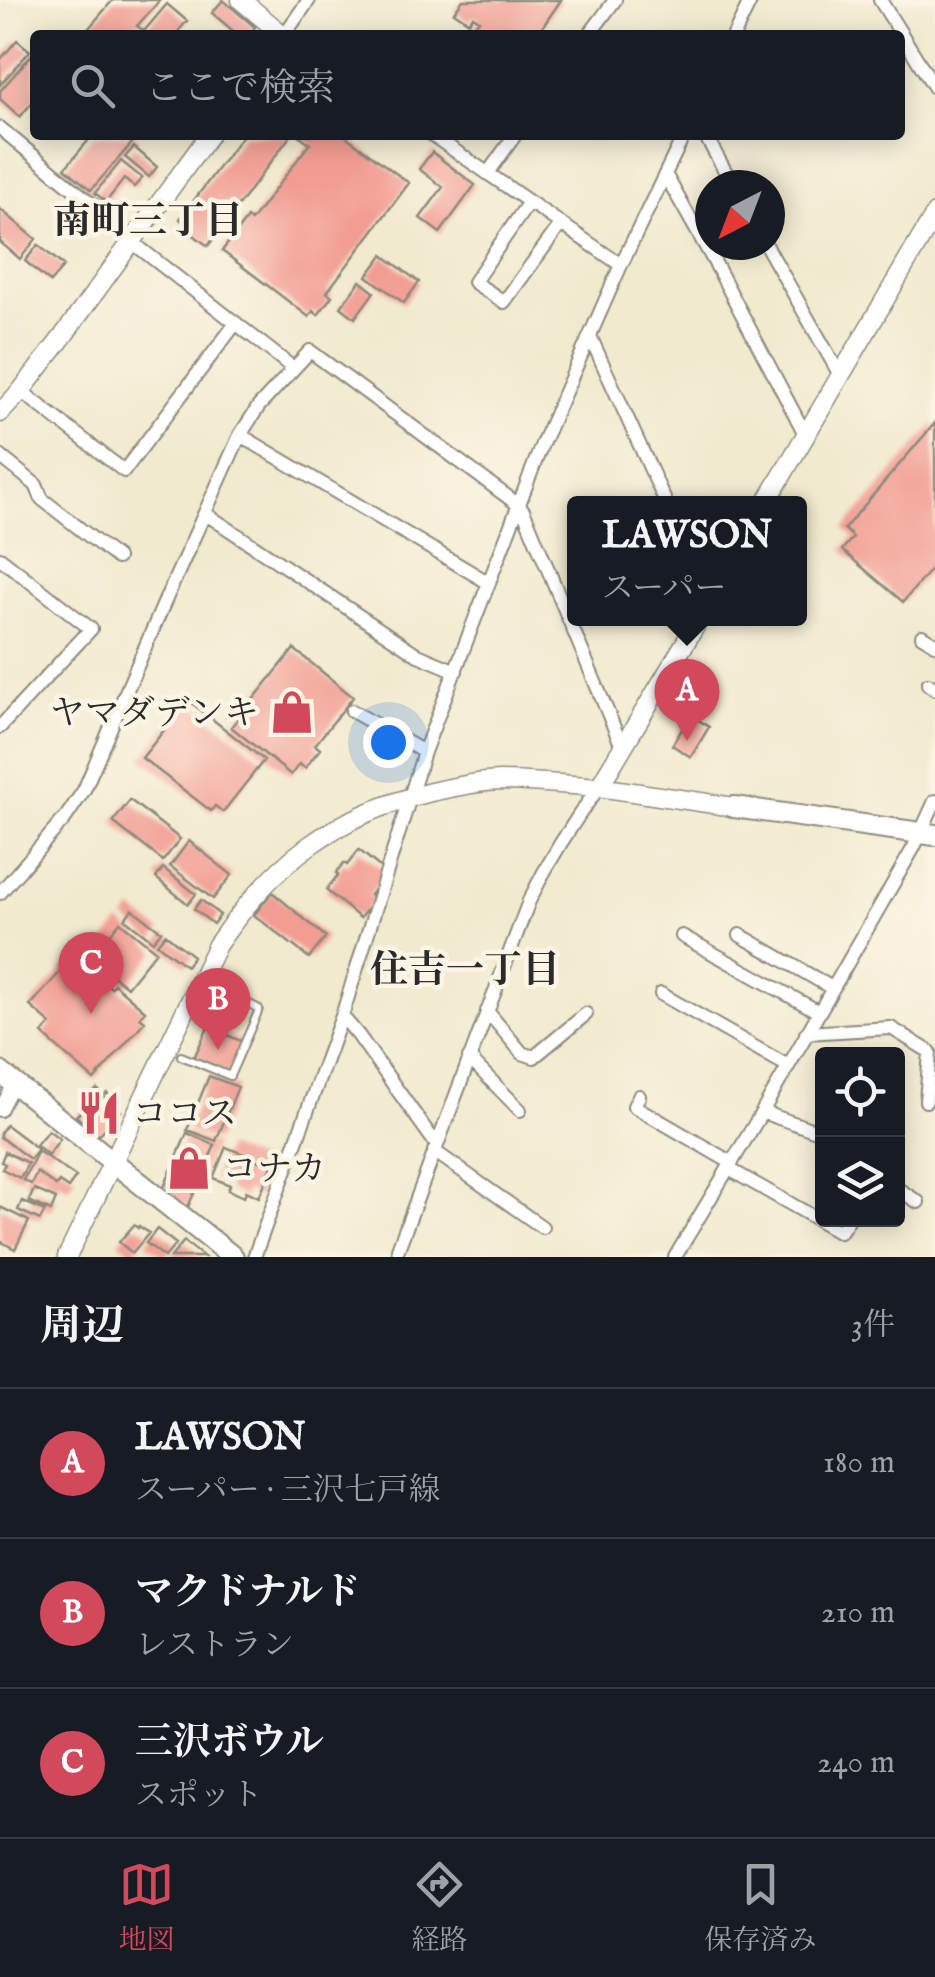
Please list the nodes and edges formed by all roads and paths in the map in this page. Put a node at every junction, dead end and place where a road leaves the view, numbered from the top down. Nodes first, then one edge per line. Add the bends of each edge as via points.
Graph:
1 (242, 0) edge
2 (309, 0) edge
3 (615, 0) edge
4 (751, 0) edge
5 (880, 0) edge
6 (278, 30) edge
7 (288, 30) edge
8 (593, 30) edge
9 (736, 30) edge
10 (899, 30) edge
11 (905, 39) edge
12 (934, 84) edge
13 (0, 128) edge
14 (205, 140) edge
15 (440, 140) edge
16 (512, 140) edge
17 (682, 140) edge
18 (708, 140) edge
19 (725, 170) edge
20 (488, 172) junction
21 (666, 174) junction
22 (530, 202) junction
23 (935, 214) edge
24 (561, 224) junction
25 (132, 242) junction
26 (775, 260) edge
27 (621, 265) junction
28 (236, 324) junction
29 (590, 336) junction
30 (293, 368) junction
31 (840, 375) junction
32 (21, 391) junction
33 (0, 413) edge
34 (805, 434) junction
35 (240, 436) junction
36 (0, 456) edge
37 (662, 496) edge
38 (770, 496) edge
39 (520, 506) junction
40 (206, 514) junction
41 (0, 558) edge
42 (118, 558) dead end
43 (488, 583) junction
44 (567, 615) edge
45 (572, 626) edge
46 (695, 626) edge
47 (922, 636) dead end
48 (935, 644) edge
49 (456, 671) junction
50 (352, 712) dead end
51 (0, 726) edge
52 (623, 749) junction
53 (424, 752) junction
54 (599, 787) junction
55 (411, 797) junction
56 (935, 801) edge
57 (734, 808) joint
58 (928, 834) edge
59 (0, 894) edge
60 (740, 935) dead end
61 (682, 936) dead end
62 (197, 986) junction
63 (832, 988) junction
64 (661, 994) dead end
65 (487, 1012) junction
66 (818, 1012) junction
67 (586, 1014) dead end
68 (342, 1016) junction
69 (806, 1033) junction
70 (181, 1056) dead end
71 (469, 1058) junction
72 (788, 1066) junction
73 (7, 1077) edge
74 (639, 1096) dead end
75 (926, 1101) dead end
76 (0, 1110) edge
77 (520, 1110) dead end
78 (762, 1112) junction
79 (815, 1131) edge
80 (435, 1147) junction
81 (112, 1161) junction
82 (731, 1166) junction
83 (905, 1194) edge
84 (918, 1202) dead end
85 (815, 1217) edge
86 (542, 1227) dead end
87 (398, 1249) dead end
88 (221, 1253) edge
89 (68, 1257) edge
90 (254, 1257) edge
91 (675, 1257) edge

1 - 6 street
2 - 7 street
3 - 8 street
4 - 9 street
5 - 10 street
11 - 12 street
13 - 25 street
14 - 25 street
15 - 20 street
16 - 20 street
17 - 21 street
18 - 19 street
20 - 22 street
21 - 27 street
21 - 34 street
22 - 24 street
22 - 24 street via 474,282 504,302
23 - 31 street
24 - 27 street
25 - 28 street
25 - 32 street
26 - 31 street
27 - 29 street
28 - 30 street
28 - 32 street via 124,472
29 - 37 street
29 - 39 street
30 - 35 street
30 - 39 street via 310,350
31 - 34 street
32 - 33 street
34 - 38 street
35 - 40 street
35 - 43 street
36 - 42 street via 36,485 42,499
39 - 43 street
39 - 44 street
40 - 49 street via 418,654
40 - 59 street via 84,790
41 - 51 street via 91,629
43 - 49 street
45 - 52 street
46 - 52 street
47 - 48 street
49 - 53 street
50 - 53 street
52 - 54 street
53 - 55 street
54 - 55 street via 498,781
54 - 57 street
54 - 65 street via 529,901
55 - 62 street via 357,817 284,864 244,906
55 - 68 street
56 - 58 street via 925,818
57 - 58 main road
58 - 63 street
60 - 63 street
61 - 66 street
62 - 70 lane via 219,988 258,1012 230,1076
62 - 81 street
63 - 66 street
64 - 72 street
65 - 67 street via 534,1058
65 - 71 street
66 - 69 street
68 - 80 street
68 - 90 street
69 - 72 street
69 - 75 street via 890,1028 930,1052
71 - 77 street
71 - 80 street
72 - 78 street
73 - 76 street
73 - 81 main road
74 - 82 street via 634,1106
78 - 79 street
78 - 82 street
80 - 86 street
80 - 87 street
81 - 88 main road
81 - 89 street
82 - 85 street
82 - 91 street
83 - 84 street

